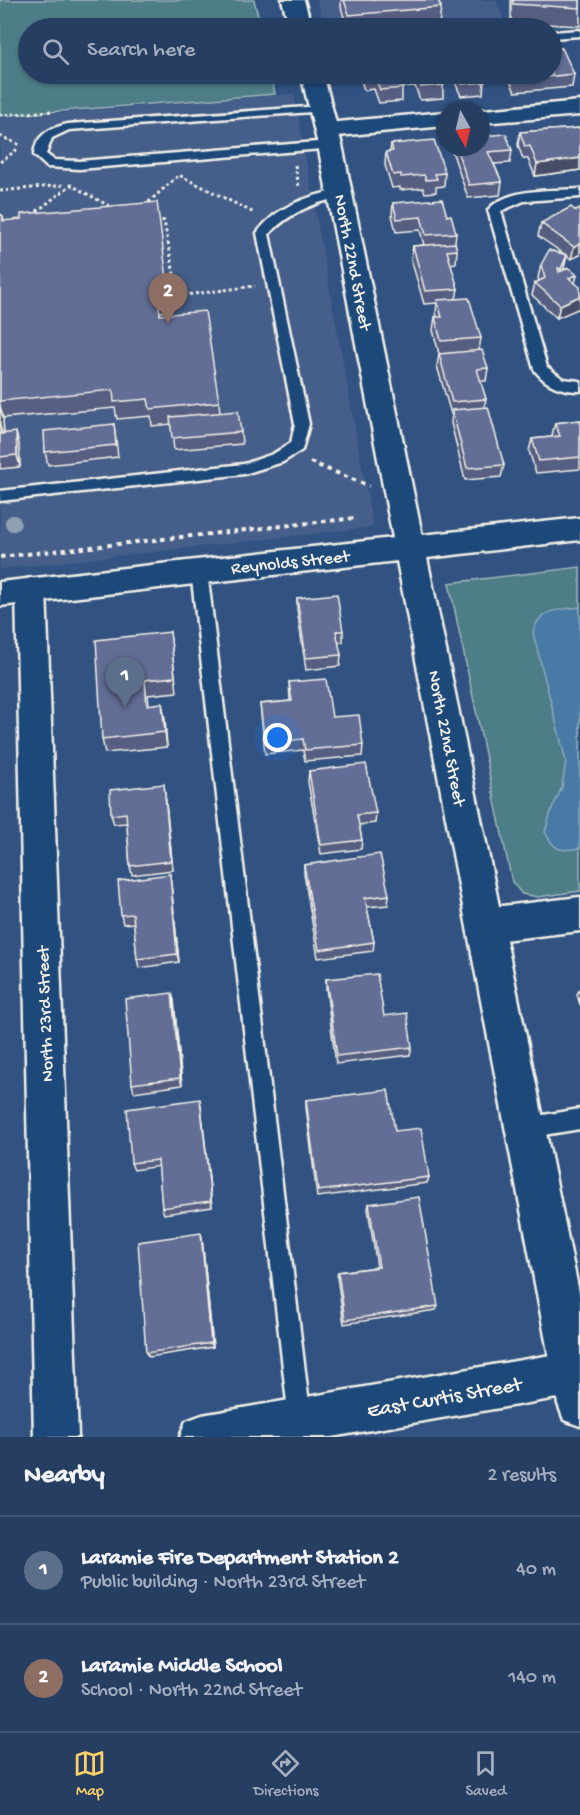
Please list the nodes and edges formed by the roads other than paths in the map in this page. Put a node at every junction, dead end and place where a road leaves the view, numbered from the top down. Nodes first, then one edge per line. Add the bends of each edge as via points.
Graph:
1 (293, 0) edge
2 (298, 18) edge
3 (580, 33) edge
4 (562, 34) edge
5 (315, 84) edge
6 (580, 108) edge
7 (490, 115) edge
8 (436, 120) edge
9 (326, 128) junction
10 (340, 193) junction
11 (580, 193) edge
12 (580, 386) edge
13 (0, 496) edge
14 (580, 528) edge
15 (410, 548) junction
16 (199, 571) junction
17 (15, 592) edge
18 (580, 914) edge
19 (485, 925) junction
20 (580, 1119) edge
21 (525, 1128) junction
22 (578, 1384) edge
23 (301, 1429) edge
24 (56, 1437) edge
25 (202, 1437) edge

1 - 2 street
3 - 4 lane
5 - 9 street, North 22nd Street
6 - 7 street
8 - 9 street
9 - 9 lane via 68,127 49,133 41,144 40,156 51,164 79,165
9 - 10 street, North 22nd Street
10 - 13 lane via 303,202 281,214 263,233 302,424 297,446 244,470
10 - 15 street, North 22nd Street
11 - 12 lane via 515,199 494,210 541,369 552,382
14 - 15 street, Reynolds Street
15 - 16 street, Reynolds Street
15 - 19 street, North 22nd Street
16 - 17 street, Reynolds Street
16 - 23 lane
17 - 24 street, North 23rd Street
18 - 19 street
19 - 21 street, North 22nd Street
20 - 21 lane
21 - 22 street, North 22nd Street
22 - 23 street, East Curtis Street
23 - 25 street, East Curtis Street

